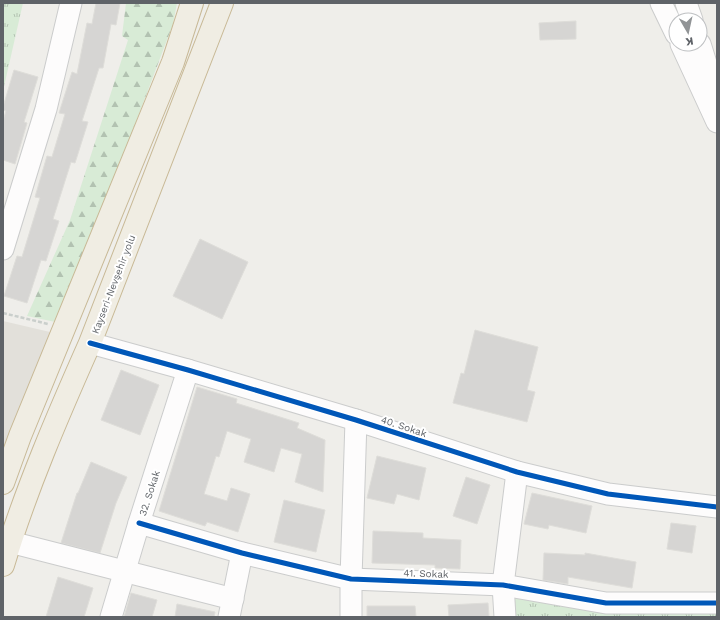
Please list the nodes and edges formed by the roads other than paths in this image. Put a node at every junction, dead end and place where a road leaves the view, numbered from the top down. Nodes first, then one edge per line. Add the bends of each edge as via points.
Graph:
1 (71, 3) edge
2 (192, 3) edge
3 (222, 3) edge
4 (661, 3) edge
5 (668, 17) edge
6 (685, 52) edge
7 (703, 52) edge
8 (717, 97) edge
9 (717, 122) edge
10 (3, 249) edge
11 (90, 343) junction
12 (188, 370) junction
13 (356, 420) junction
14 (517, 472) junction
15 (3, 484) edge
16 (717, 507) edge
17 (139, 523) junction
18 (10, 542) junction
19 (242, 554) junction
20 (3, 565) edge
21 (125, 571) junction
22 (351, 579) junction
23 (503, 585) junction
24 (717, 603) edge
25 (231, 608) edge
26 (111, 617) edge
27 (351, 617) edge
28 (505, 617) edge

1 - 10 street via 46,109
2 - 15 highway via 173,62 20,436
3 - 11 highway, Kayseri-Nevşehir yolu
4 - 5 street
6 - 9 street
7 - 8 street
11 - 12 street, 40. Sokak
11 - 18 highway, Kayseri-Nevşehir yolu via 45,449
12 - 13 street, 40. Sokak
12 - 17 street, 32. Sokak
13 - 14 street, 40. Sokak
13 - 22 street
14 - 16 street, 40. Sokak via 608,494
14 - 23 street
17 - 19 street, 41. Sokak
17 - 21 street, 32. Sokak
18 - 20 highway, Kayseri-Nevşehir yolu
18 - 21 street
19 - 22 street, 41. Sokak
19 - 25 street
21 - 25 street
21 - 26 street, 32. Sokak
22 - 23 street, 41. Sokak
22 - 27 street
23 - 24 street, 41. Sokak via 606,603
23 - 28 street

